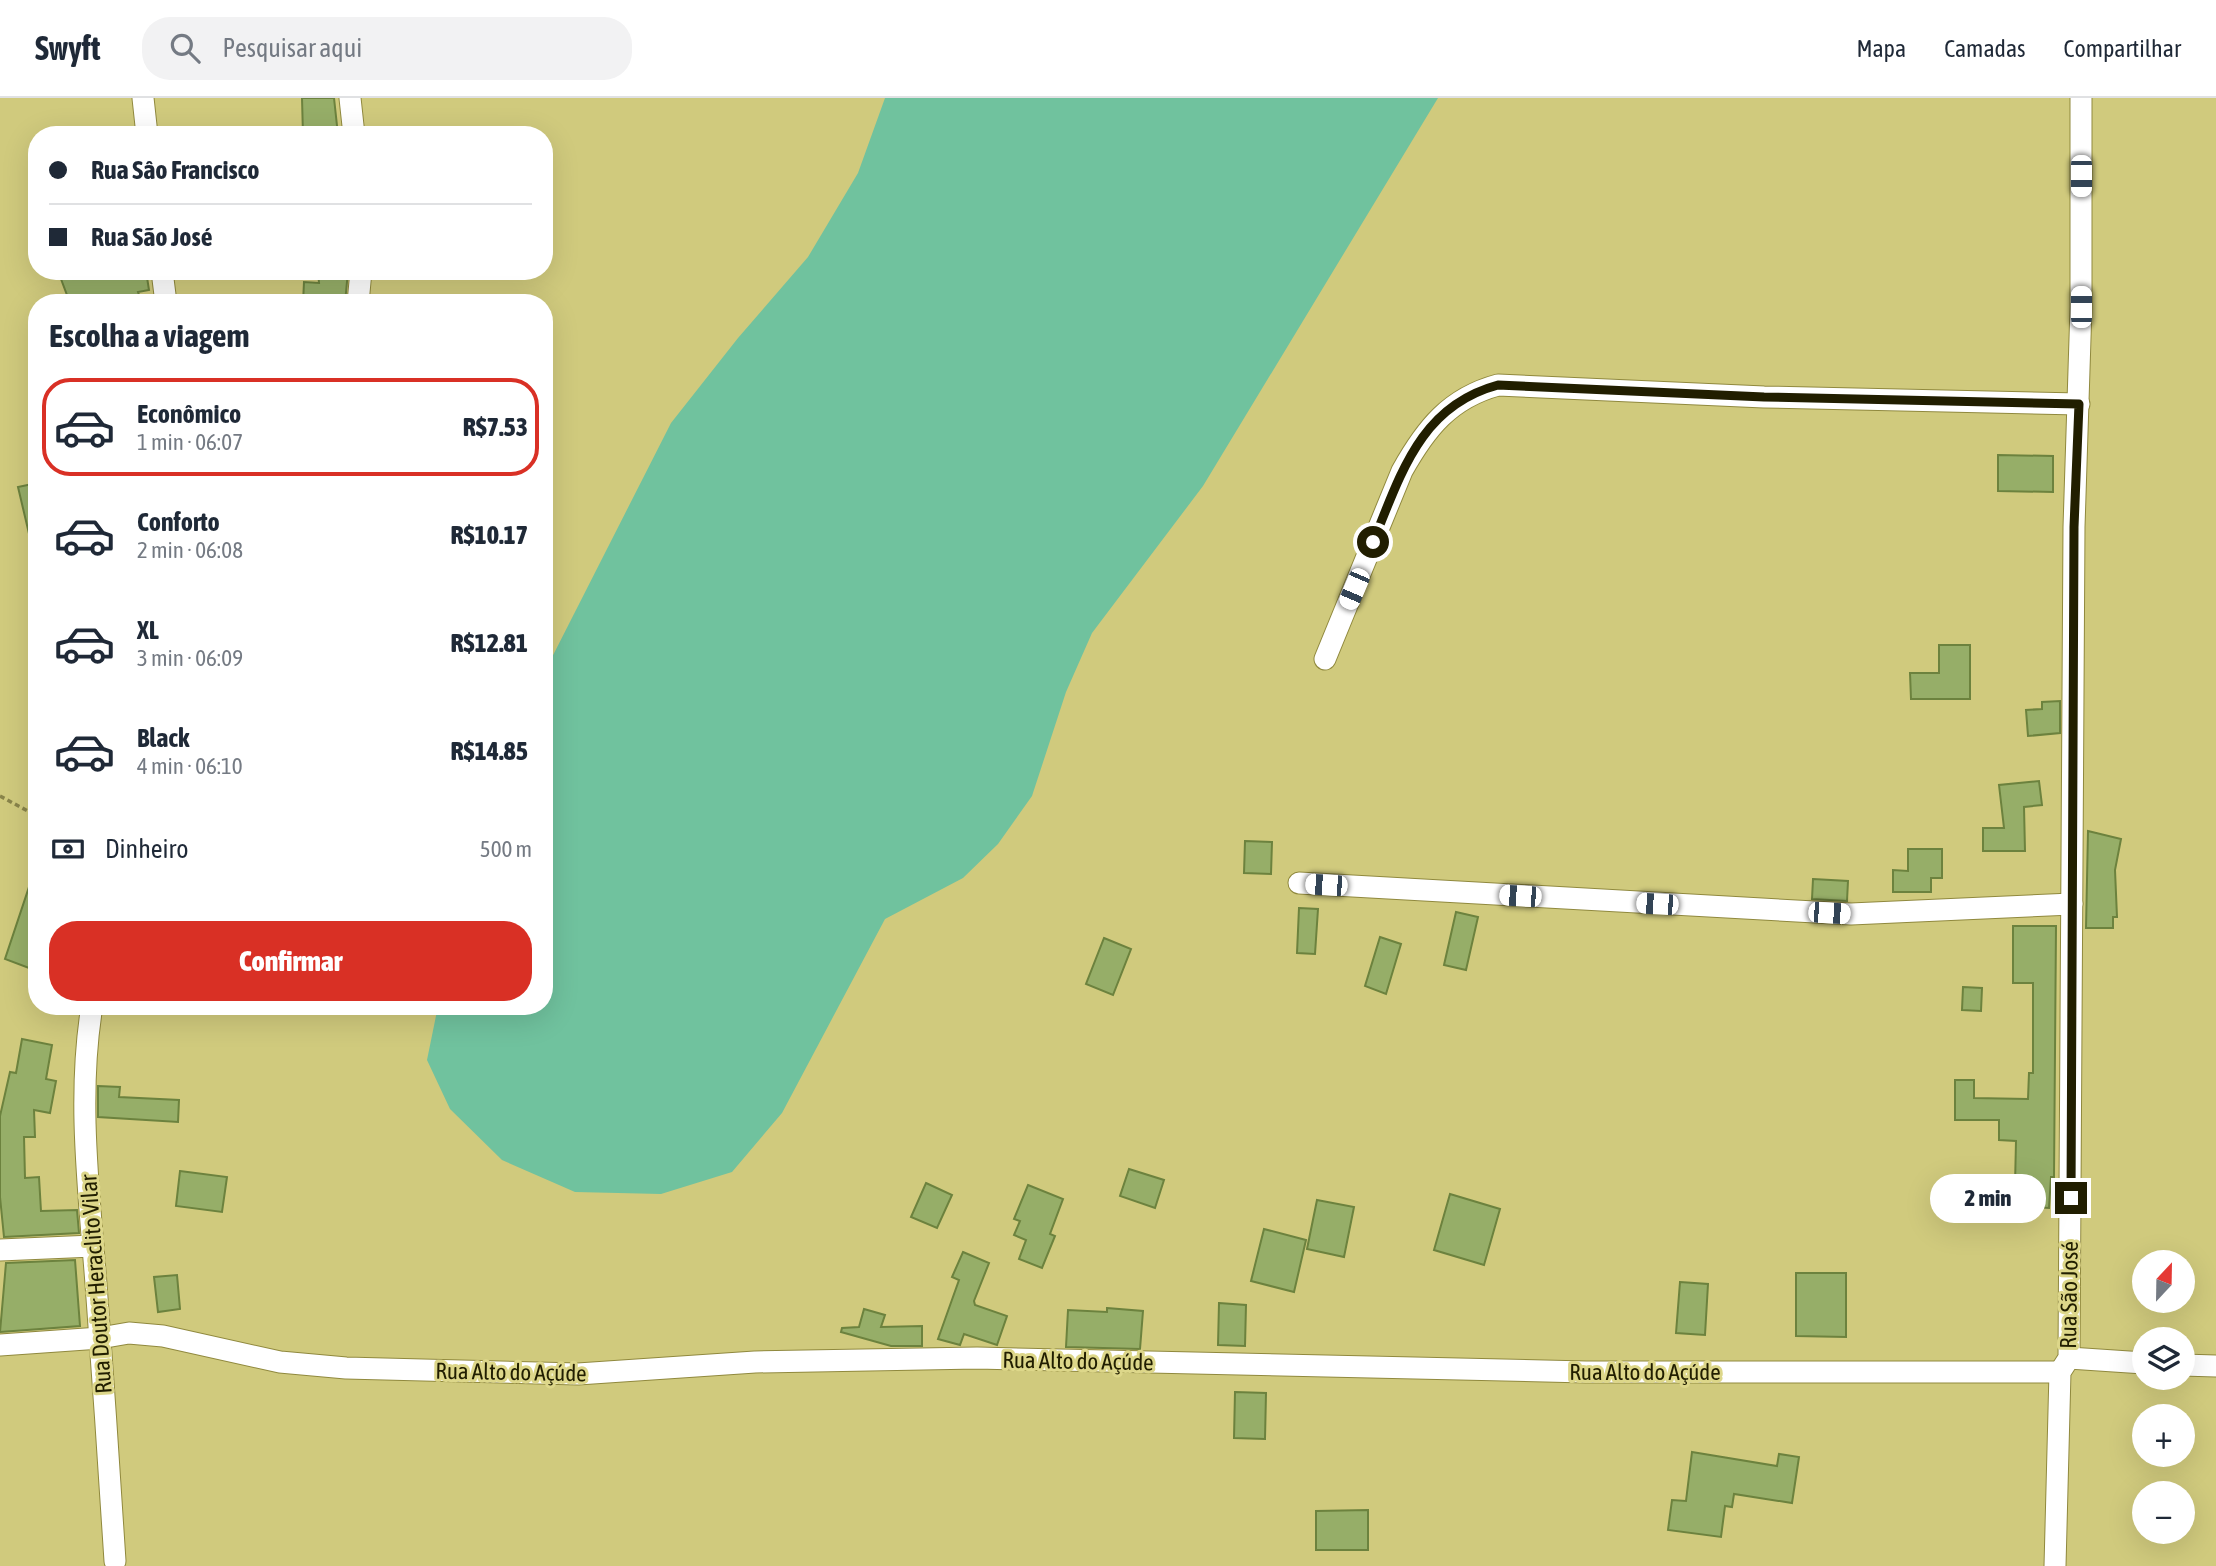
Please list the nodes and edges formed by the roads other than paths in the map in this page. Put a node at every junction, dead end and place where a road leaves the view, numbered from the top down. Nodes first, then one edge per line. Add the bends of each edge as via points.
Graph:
1 (143, 98) edge
2 (351, 98) edge
3 (2081, 98) edge
4 (147, 126) edge
5 (353, 126) edge
6 (2079, 404) junction
7 (1325, 659) dead end
8 (1299, 883) dead end
9 (2072, 904) junction
10 (91, 1015) edge
11 (93, 1246) junction
12 (0, 1250) edge
13 (100, 1338) junction
14 (0, 1345) edge
15 (2132, 1363) edge
16 (2064, 1365) junction
17 (2195, 1365) edge
18 (2216, 1366) edge
19 (115, 1561) dead end
20 (2055, 1566) edge

1 - 4 street
2 - 5 street
3 - 6 street, Rua São José
6 - 7 street via 1498,385 1476,391 1433,422 1402,471
6 - 9 street, Rua São José
8 - 9 street via 1851,914
9 - 16 street, Rua São José
10 - 11 street, Rua Doutor Heraclito Vilar via 84,1087
11 - 12 street
11 - 13 street, Rua Doutor Heraclito Vilar
13 - 14 street, Rua Alto do Açúde
13 - 16 street, Rua Alto do Açúde via 129,1333 163,1336 280,1362 346,1368 578,1374 755,1362 977,1359 1586,1372
13 - 19 street, Rua Doutor Heraclito Vilar
15 - 16 street, Rua Alto do Açúde
16 - 20 street, Rua São José
17 - 18 street

